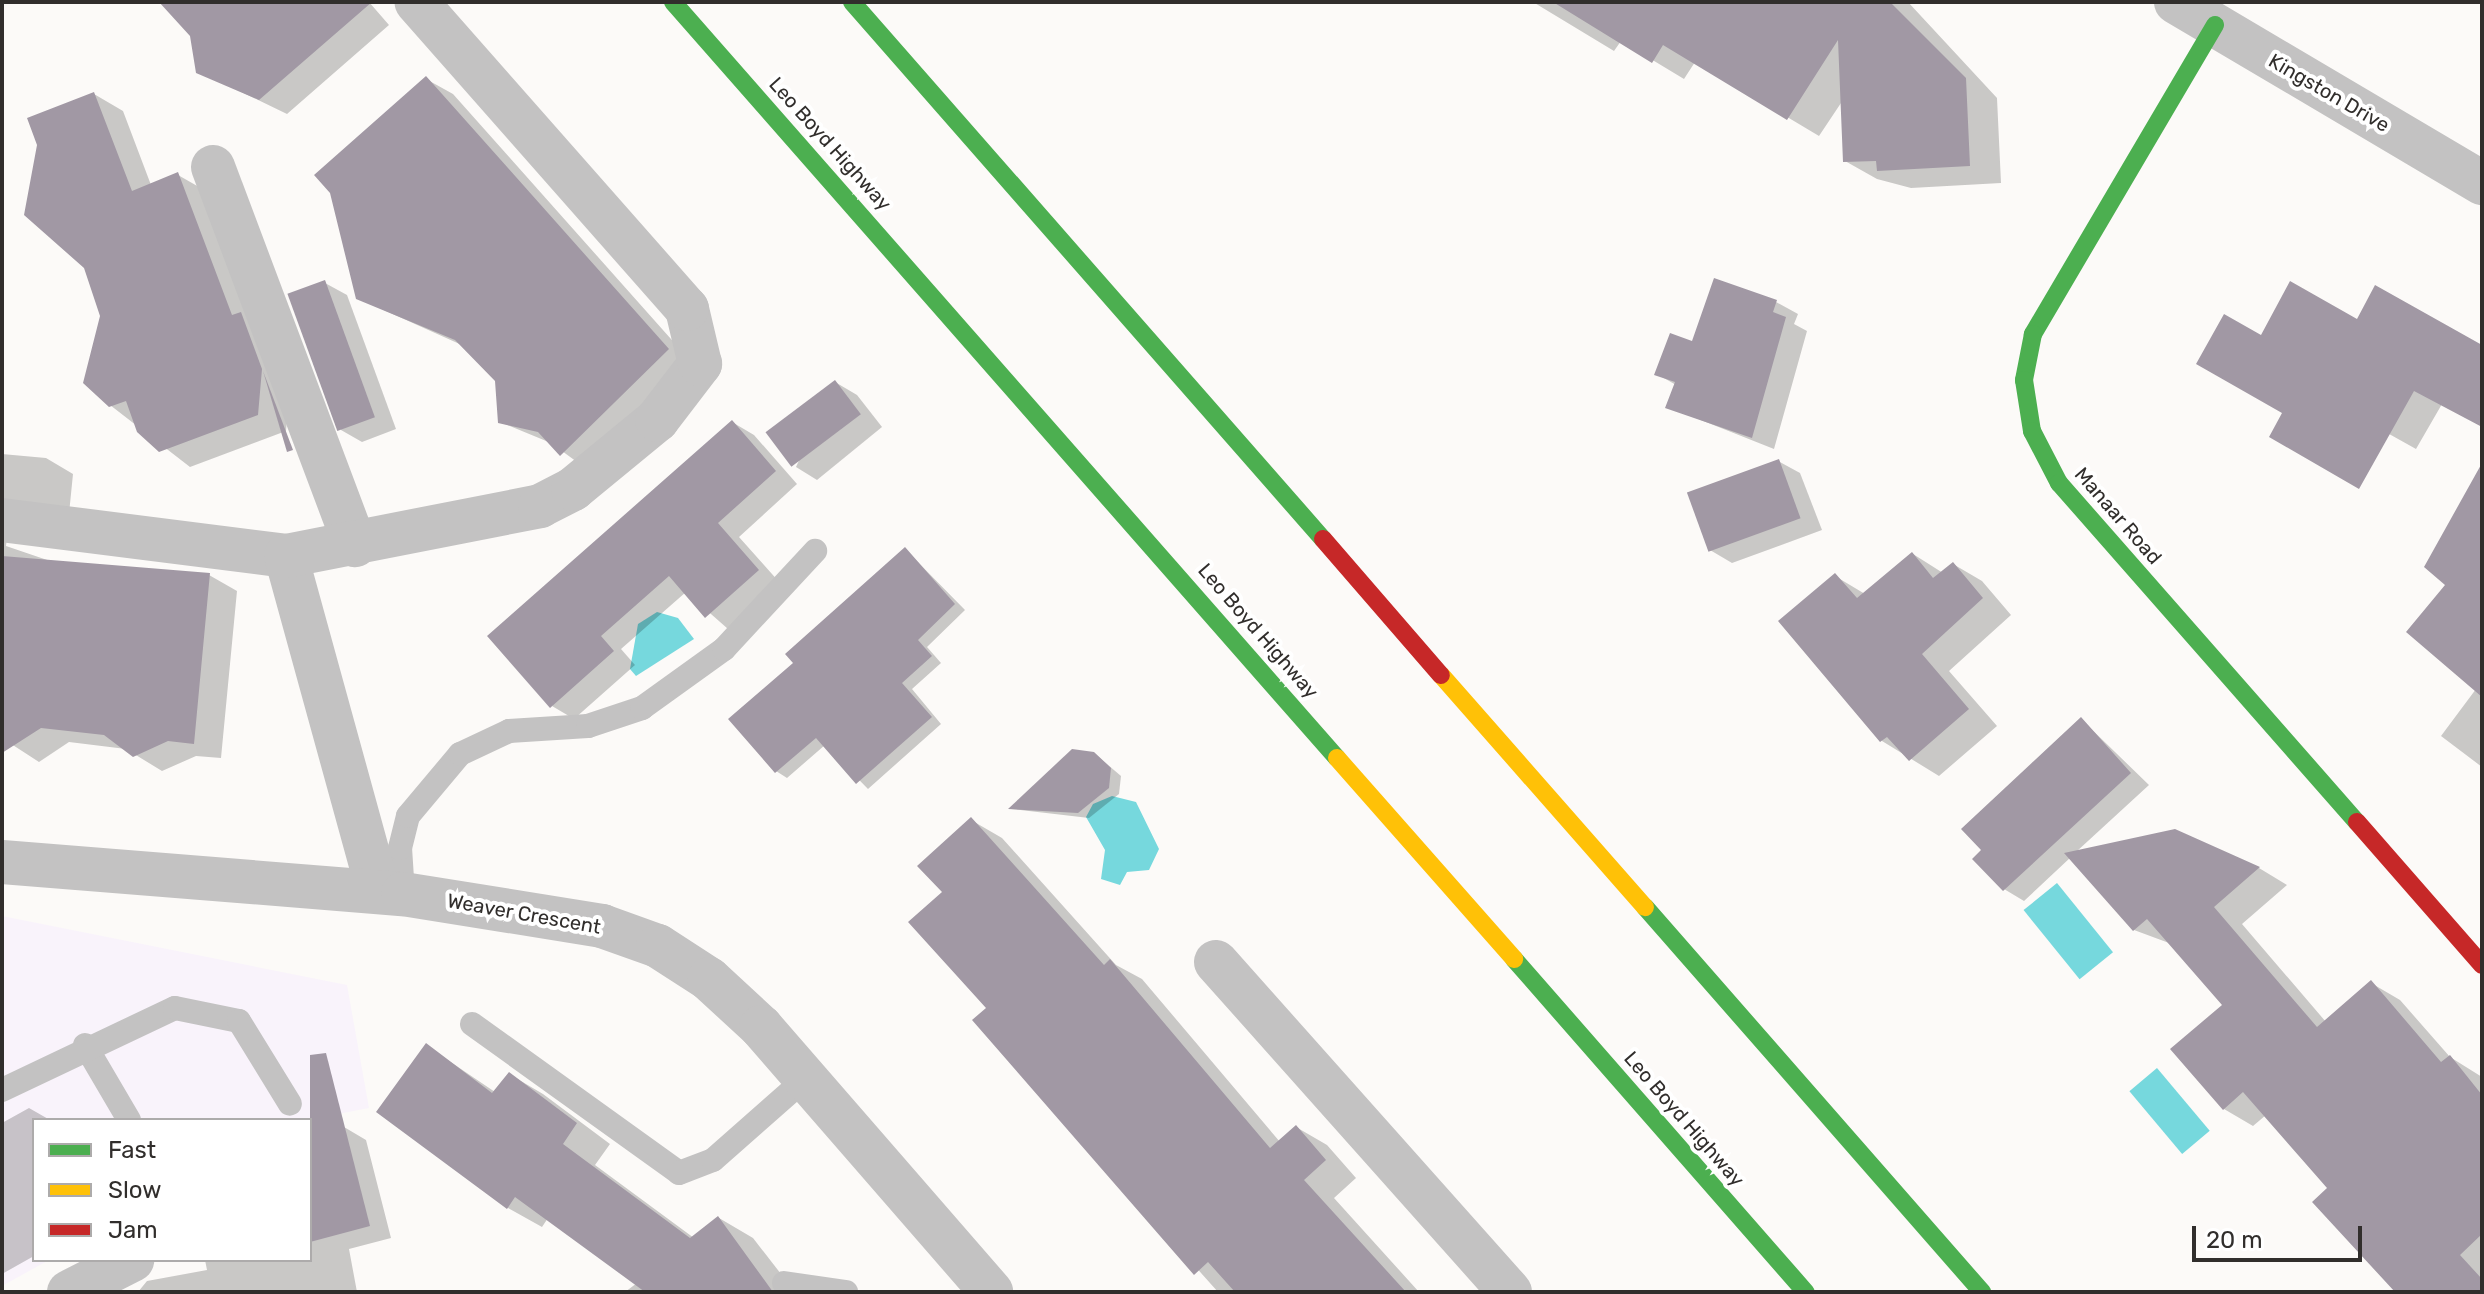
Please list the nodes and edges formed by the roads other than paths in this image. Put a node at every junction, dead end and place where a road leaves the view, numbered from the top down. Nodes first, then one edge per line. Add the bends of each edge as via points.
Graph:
1 (416, 2) edge
2 (673, 2) edge
3 (852, 2) edge
4 (2176, 2) edge
5 (2215, 25) junction
6 (213, 167) dead end
7 (2482, 183) edge
8 (2, 520) edge
9 (355, 545) junction
10 (815, 551) dead end
11 (286, 556) junction
12 (2, 862) edge
13 (391, 892) junction
14 (1216, 962) dead end
15 (2482, 965) edge
16 (472, 1024) dead end
17 (85, 1045) junction
18 (806, 1078) junction
19 (2, 1090) edge
20 (290, 1104) dead end
21 (128, 1118) edge
22 (128, 1262) edge
23 (784, 1283) dead end
24 (69, 1292) edge
25 (846, 1292) edge
26 (991, 1292) edge
27 (1510, 1292) edge
28 (1806, 1292) edge
29 (1982, 1292) edge

1 - 9 street via 687,309 700,364 657,420 573,489 475,524
2 - 28 main road, Leo Boyd Highway
3 - 29 main road
4 - 5 street, Kingston Drive
5 - 7 street, Kingston Drive
5 - 15 main road, Manaar Road via 2033,334 2024,380 2032,431 2059,483
6 - 9 street
8 - 11 street
9 - 11 street
10 - 13 lane via 724,649 642,708 588,726 509,731 460,754 408,816
11 - 13 street
12 - 13 street, Weaver Crescent
13 - 18 street, Weaver Crescent via 588,923 658,946 709,979
14 - 27 street
16 - 18 lane via 679,1173 713,1160
17 - 19 lane
17 - 20 lane via 175,1008 222,1013 239,1021
17 - 21 lane
18 - 26 street, Weaver Crescent
22 - 24 street
23 - 25 lane

